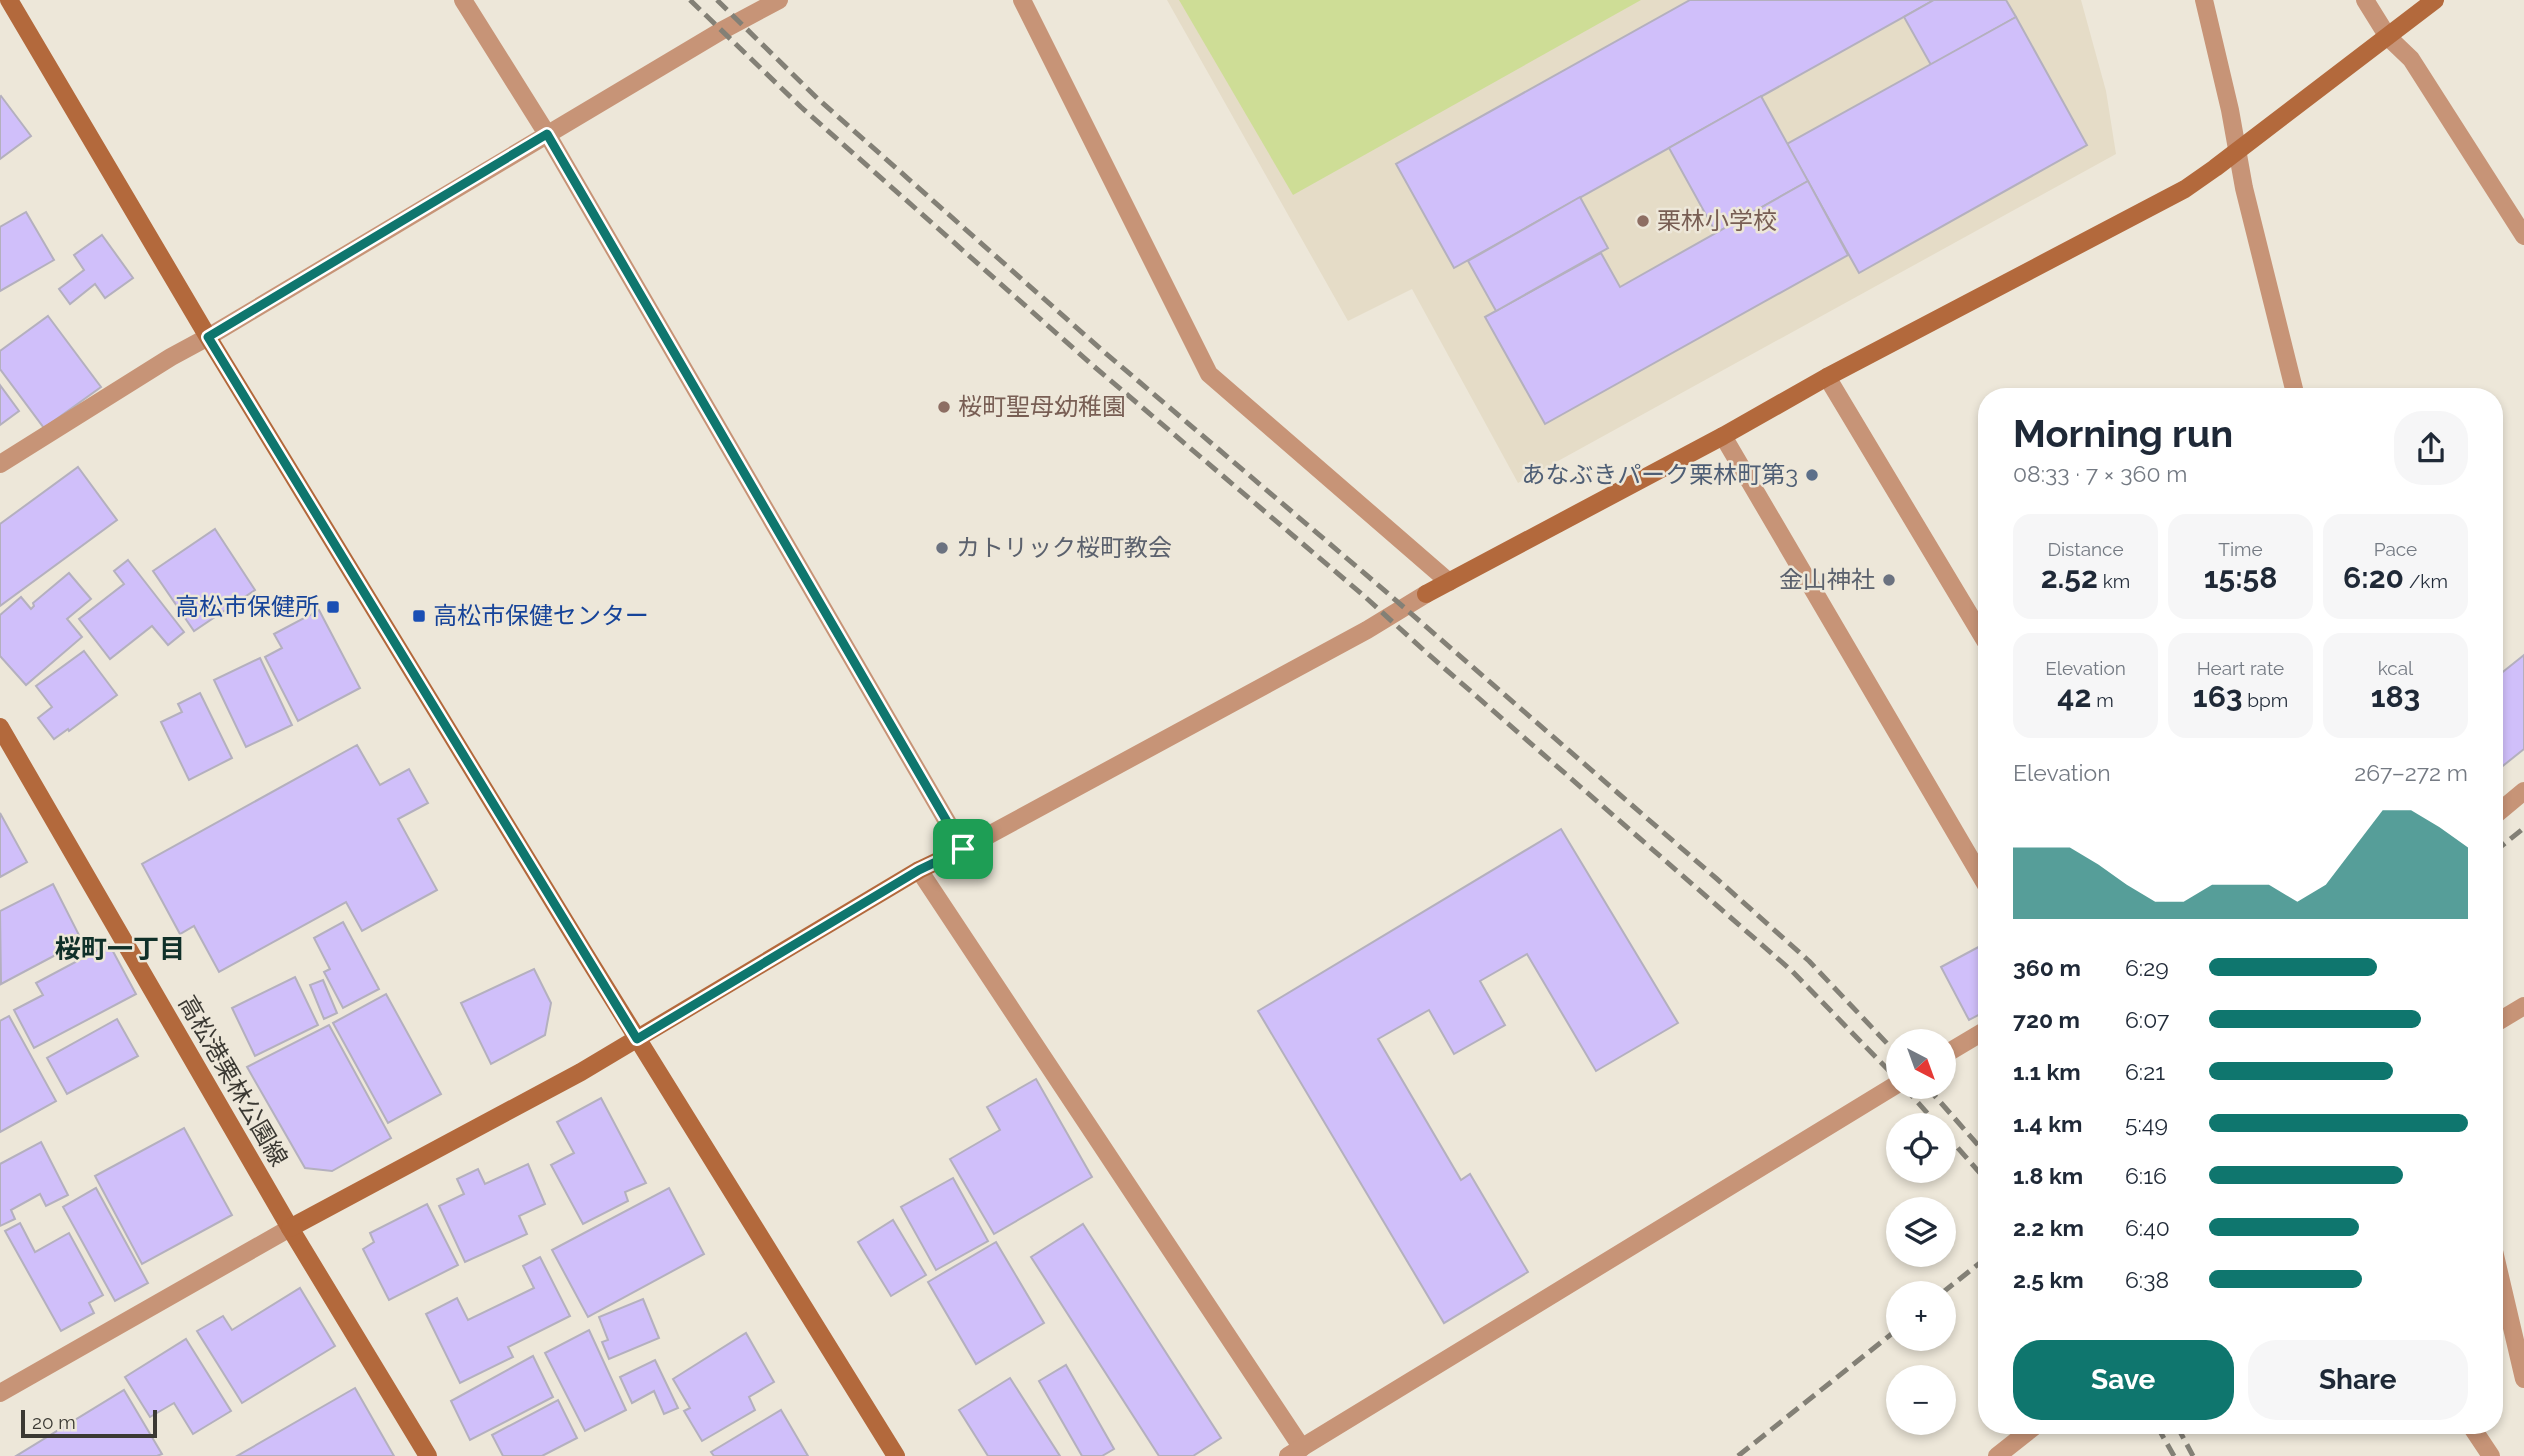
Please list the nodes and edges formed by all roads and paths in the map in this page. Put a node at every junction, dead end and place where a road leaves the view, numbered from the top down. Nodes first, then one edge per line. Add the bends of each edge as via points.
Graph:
1 (9, 0) edge
2 (463, 0) edge
3 (779, 0) edge
4 (1022, 0) edge
5 (2204, 0) edge
6 (2365, 0) edge
7 (2435, 0) edge
8 (2388, 37) junction
9 (547, 134) junction
10 (2236, 152) junction
11 (2524, 236) edge
12 (208, 337) junction
13 (1827, 377) junction
14 (2294, 388) edge
15 (1723, 436) junction
16 (0, 464) edge
17 (1449, 582) junction
18 (1978, 629) edge
19 (0, 727) edge
20 (2524, 790) edge
21 (2503, 808) edge
22 (963, 849) junction
23 (919, 870) junction
24 (1978, 871) edge
25 (2524, 1006) edge
26 (2503, 1019) edge
27 (1978, 1035) edge
28 (637, 1039) junction
29 (1956, 1048) edge
30 (1886, 1091) edge
31 (290, 1228) junction
32 (2503, 1289) edge
33 (2524, 1379) edge
34 (0, 1393) edge
35 (2025, 1434) edge
36 (2476, 1434) edge
37 (1295, 1452) edge
38 (428, 1456) edge
39 (896, 1456) edge
40 (1997, 1456) edge
41 (2491, 1456) edge

1 - 12 street
2 - 9 street
3 - 9 street
4 - 17 street via 1209,374
5 - 10 street
6 - 8 street
7 - 8 street
8 - 10 street
8 - 11 street via 2411,59
9 - 12 street
9 - 22 street
10 - 13 street via 2185,188
10 - 14 street
12 - 16 street
12 - 28 street
13 - 15 street
13 - 18 street
15 - 17 street
15 - 24 street
17 - 22 street
19 - 31 street, 高松港栗林公園線
20 - 21 street
22 - 23 street
23 - 28 street
23 - 37 street
25 - 26 street
27 - 29 street
28 - 31 street
28 - 39 street
30 - 37 street
31 - 34 street
31 - 38 street, 高松港栗林公園線
32 - 33 street
35 - 40 street
36 - 41 street

